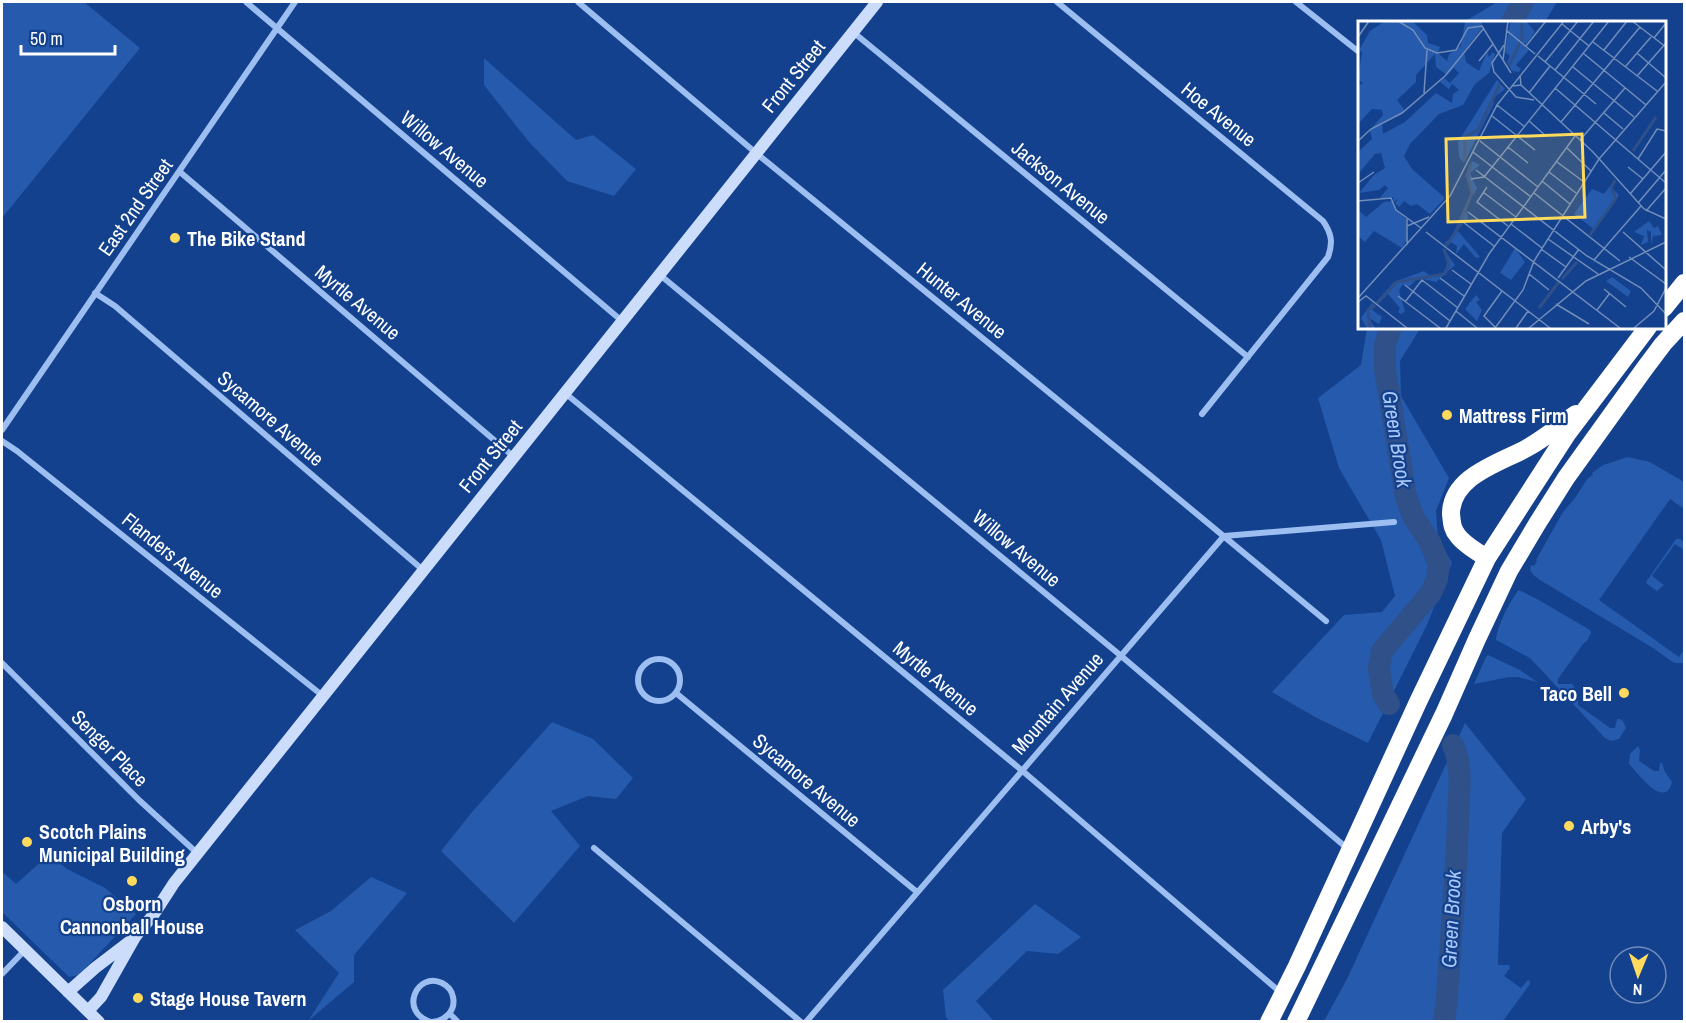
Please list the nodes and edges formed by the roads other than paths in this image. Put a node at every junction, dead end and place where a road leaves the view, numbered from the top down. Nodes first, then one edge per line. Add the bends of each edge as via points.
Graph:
1 (246, 2) edge
2 (295, 2) edge
3 (578, 2) edge
4 (877, 2) edge
5 (1057, 2) edge
6 (1296, 2) edge
7 (277, 28) junction
8 (853, 32) junction
9 (1358, 51) edge
10 (756, 153) junction
11 (180, 172) junction
12 (659, 275) junction
13 (1684, 283) edge
14 (95, 293) junction
15 (1665, 307) edge
16 (622, 321) junction
17 (1684, 321) edge
18 (1647, 328) edge
19 (1248, 357) junction
20 (565, 393) junction
21 (1590, 404) junction
22 (1202, 414) dead end
23 (2, 430) edge
24 (2, 441) edge
25 (514, 457) junction
26 (1394, 522) dead end
27 (1224, 536) junction
28 (1487, 558) junction
29 (424, 570) junction
30 (1326, 621) dead end
31 (1120, 655) junction
32 (2, 663) edge
33 (676, 693) junction
34 (323, 696) junction
35 (1022, 770) junction
36 (594, 848) dead end
37 (1350, 851) junction
38 (198, 854) junction
39 (917, 892) junction
40 (2, 927) edge
41 (135, 937) junction
42 (25, 949) junction
43 (2, 974) edge
44 (69, 992) junction
45 (1283, 994) junction
46 (88, 1011) junction
47 (450, 1014) junction
48 (99, 1022) edge
49 (432, 1022) edge
50 (458, 1022) edge
51 (801, 1022) edge
52 (806, 1022) edge
53 (1269, 1022) edge
54 (1296, 1022) edge

1 - 7 street, Willow Avenue
2 - 7 street, East 2nd Street
3 - 10 street, Hunter Avenue
4 - 8 street, Front Street
5 - 19 street, Hoe Avenue via 1329,229 1332,238 1328,257
6 - 9 street
7 - 11 street, East 2nd Street
7 - 16 street, Willow Avenue
8 - 10 street, Front Street
8 - 19 street, Jackson Avenue
10 - 12 street, Front Street
10 - 27 street, Hunter Avenue
11 - 14 street, East 2nd Street
11 - 25 street, Myrtle Avenue
12 - 16 street, Front Street
12 - 31 street, Willow Avenue
13 - 15 highway
14 - 23 street, East 2nd Street
14 - 29 street, Sycamore Avenue
16 - 20 street, Front Street
17 - 54 highway via 1566,478 1509,571
18 - 21 highway
19 - 22 street, Hoe Avenue
20 - 25 street, Front Street
20 - 35 street, Myrtle Avenue
21 - 28 highway
21 - 28 highway via 1528,448 1464,484 1451,509 1452,525 1466,544
24 - 34 street, Flanders Avenue
25 - 29 street, Front Street
26 - 27 street
27 - 30 street, Hunter Avenue
27 - 31 street, Mountain Avenue
28 - 37 highway
29 - 34 street, Front Street
31 - 35 street, Mountain Avenue
31 - 37 street, Willow Avenue
32 - 38 street, Senger Place
33 - 33 street via 680,680 671,662 656,659 643,665 637,679 646,698 659,702
33 - 39 street, Sycamore Avenue
34 - 38 street, Front Street
35 - 39 street, Mountain Avenue
35 - 45 street, Myrtle Avenue
36 - 51 street
37 - 45 highway
38 - 41 street, Front Street
39 - 52 street, Mountain Avenue
40 - 42 street
41 - 44 street, Front Street
41 - 46 street, Front Street via 101,997
42 - 43 street
42 - 44 street
44 - 46 street
45 - 53 highway
46 - 48 street
47 - 49 street
47 - 49 street via 454,1001 449,988 438,982 425,983 416,992 413,1004 419,1016
47 - 50 street

